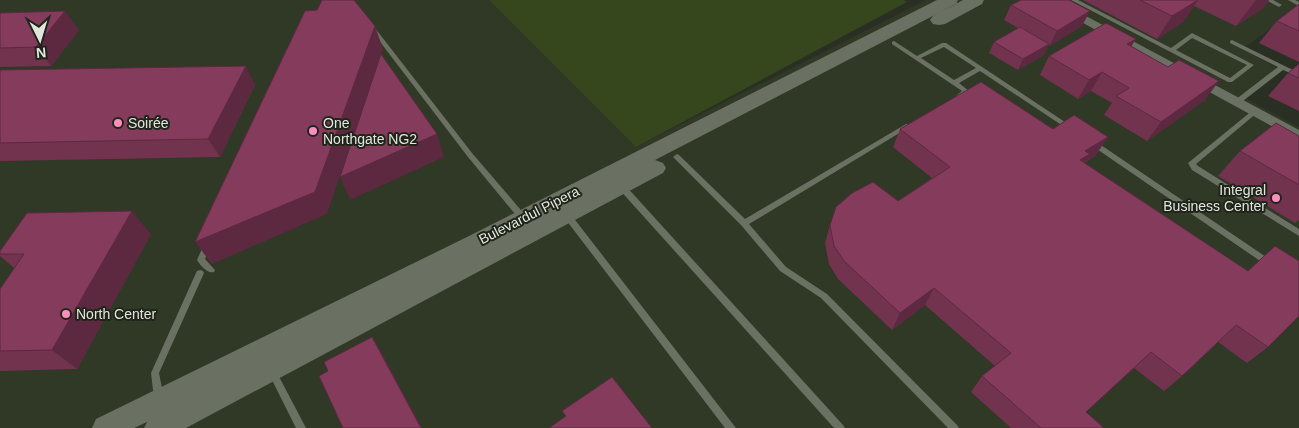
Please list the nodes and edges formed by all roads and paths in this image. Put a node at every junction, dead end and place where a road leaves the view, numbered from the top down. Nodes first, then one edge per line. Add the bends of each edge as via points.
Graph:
1 (950, 0) edge
2 (976, 0) edge
3 (1047, 0) edge
4 (1074, 0) edge
5 (1269, 0) edge
6 (1291, 0) edge
7 (1299, 4) edge
8 (1279, 5) dead end
9 (369, 23) edge
10 (1232, 42) dead end
11 (894, 43) junction
12 (1171, 50) junction
13 (917, 58) junction
14 (1282, 67) junction
15 (981, 68) junction
16 (1299, 75) edge
17 (954, 83) junction
18 (949, 101) edge
19 (1237, 102) junction
20 (1255, 112) junction
21 (915, 121) edge
22 (1078, 133) edge
23 (1299, 136) edge
24 (1086, 138) edge
25 (676, 157) junction
26 (621, 186) junction
27 (566, 214) junction
28 (523, 218) junction
29 (744, 223) junction
30 (1299, 233) edge
31 (209, 243) edge
32 (1275, 267) edge
33 (212, 270) dead end
34 (200, 273) dead end
35 (271, 369) junction
36 (159, 400) junction
37 (106, 428) edge
38 (158, 428) edge
39 (301, 428) edge
40 (731, 428) edge
41 (840, 428) edge
42 (954, 428) edge

1 - 28 main road, Bulevardul Pipera
2 - 11 main road, Bulevardul Pipera
3 - 19 street
4 - 12 lane
5 - 8 lane
6 - 7 lane
9 - 28 lane via 470,155
10 - 14 lane
11 - 13 lane
11 - 25 main road, Bulevardul Pipera
12 - 12 lane via 1230,81 1251,64 1192,36
13 - 15 lane via 944,44
13 - 17 lane
14 - 16 lane
14 - 19 lane
15 - 17 lane
15 - 22 lane
17 - 18 lane via 966,91
19 - 20 street
20 - 23 street
20 - 30 lane via 1192,163 1195,168
21 - 29 lane
24 - 32 lane
25 - 26 main road, Bulevardul Pipera
25 - 29 lane
26 - 27 main road, Bulevardul Pipera
26 - 41 lane
27 - 35 main road, Bulevardul Pipera
27 - 40 lane
28 - 36 main road, Bulevardul Pipera
29 - 42 lane via 783,269 824,296
31 - 33 lane via 201,260
34 - 36 lane via 155,373
35 - 38 main road, Bulevardul Pipera
35 - 39 lane
36 - 37 main road, Bulevardul Pipera

